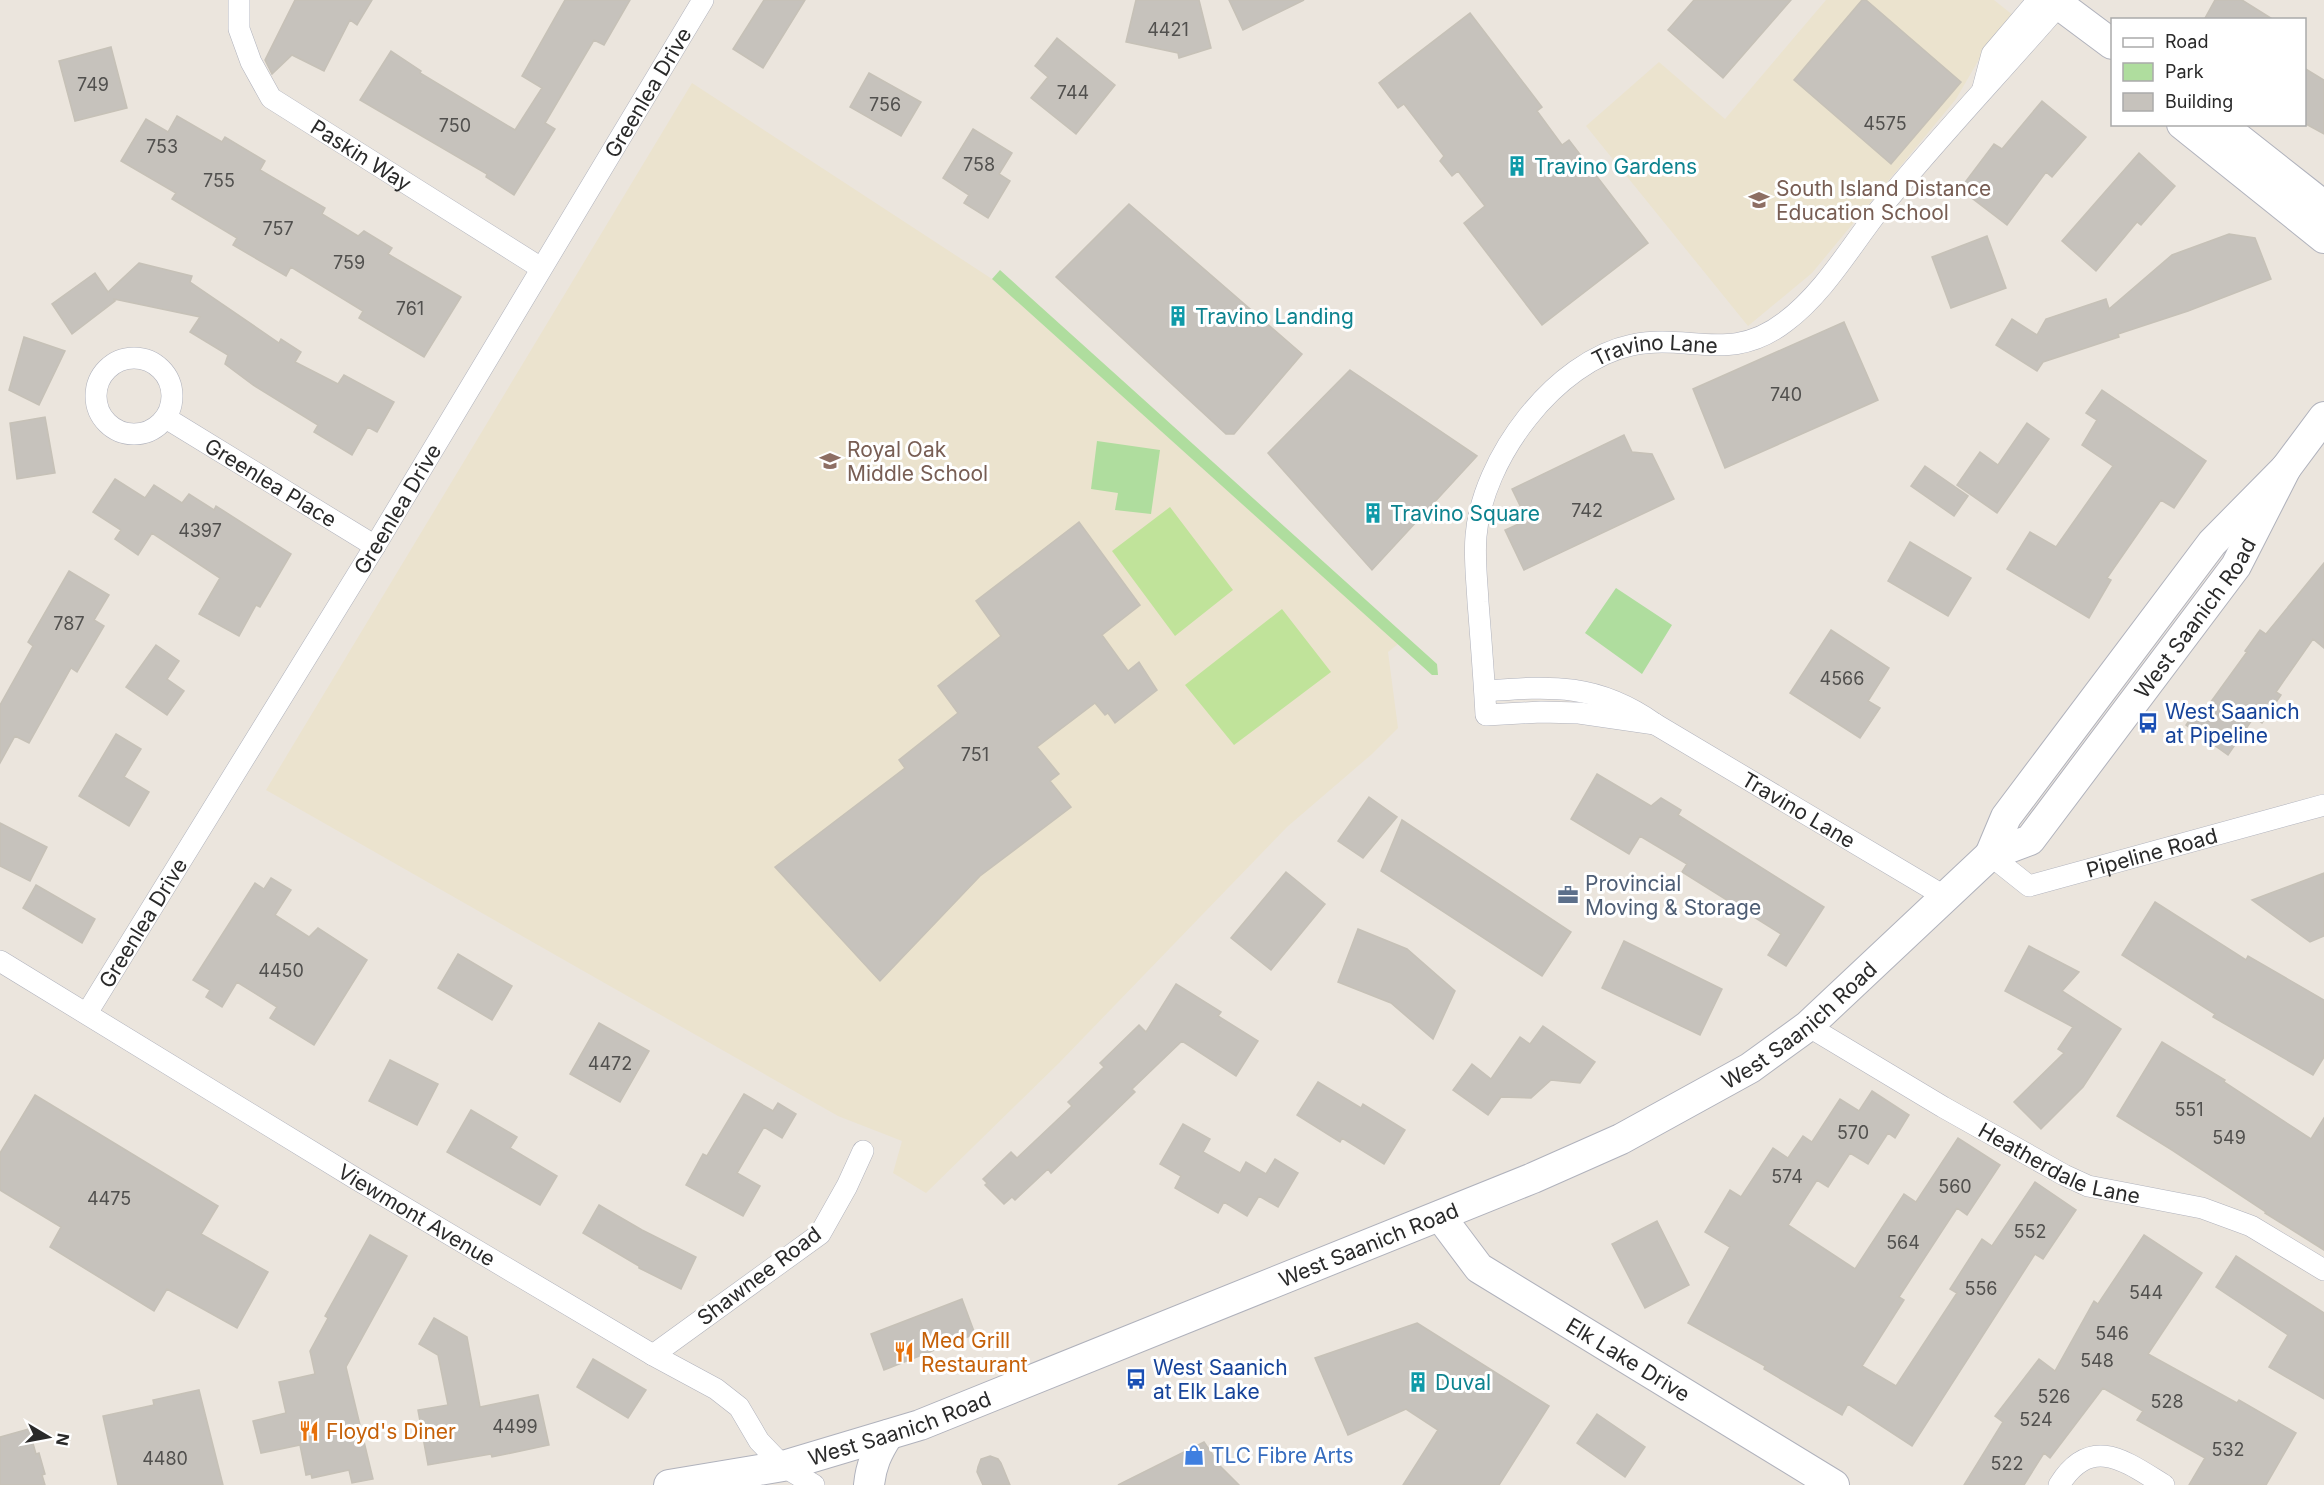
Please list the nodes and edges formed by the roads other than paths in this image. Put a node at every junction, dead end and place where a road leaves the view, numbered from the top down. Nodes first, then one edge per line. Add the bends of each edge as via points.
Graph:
1 (239, 0) edge
2 (703, 0) edge
3 (2057, 6) edge
4 (2111, 43) edge
5 (2111, 57) edge
6 (2184, 126) edge
7 (2223, 126) edge
8 (2324, 206) edge
9 (2324, 238) edge
10 (541, 268) junction
11 (2324, 417) edge
12 (166, 418) dead end
13 (375, 546) junction
14 (1485, 691) junction
15 (1655, 724) junction
16 (2324, 805) edge
17 (1990, 855) junction
18 (1944, 896) junction
19 (0, 961) edge
20 (87, 1014) junction
21 (1808, 1026) junction
22 (863, 1151) dead end
23 (1440, 1216) junction
24 (2324, 1270) edge
25 (653, 1355) junction
26 (888, 1435) junction
27 (783, 1466) junction
28 (669, 1485) edge
29 (814, 1485) edge
30 (869, 1485) edge
31 (1834, 1485) edge
32 (2060, 1485) edge
33 (2164, 1485) edge

1 - 10 street, Paskin Way via 240,29 251,62 271,98
2 - 10 street, Greenlea Drive
3 - 4 main road
3 - 5 main road
3 - 14 street, Travino Lane via 1881,208 1811,299 1784,323 1756,339 1729,346 1632,345 1602,356 1547,396 1520,427 1482,501 1476,536
6 - 9 main road
7 - 8 main road
10 - 13 street, Greenlea Drive
11 - 17 main road, West Saanich Road via 2286,468 2236,566 2030,840
12 - 13 street, Greenlea Place
13 - 20 street, Greenlea Drive
14 - 15 street, Travino Lane via 1575,689 1606,697
14 - 15 street, Travino Lane via 1486,715 1579,713
15 - 18 street, Travino Lane
16 - 17 street, Pipeline Road via 2029,886
17 - 18 main road, West Saanich Road
18 - 21 main road, West Saanich Road
19 - 20 street, Viewmont Avenue
20 - 25 street, Viewmont Avenue
21 - 23 main road, West Saanich Road via 1750,1068 1621,1139
21 - 24 street, Heatherdale Lane via 2064,1175 2088,1186 2202,1208 2251,1226
22 - 25 street, Shawnee Road via 820,1234
23 - 26 main road, West Saanich Road
23 - 31 main road, Elk Lake Drive via 1479,1268
25 - 27 street, Viewmont Avenue via 716,1389 739,1407 759,1441
26 - 27 main road, West Saanich Road
26 - 30 main road via 876,1453
27 - 28 main road, West Saanich Road
27 - 29 street, Viewmont Avenue
32 - 33 street via 2069,1469 2090,1456 2107,1455 2125,1461

